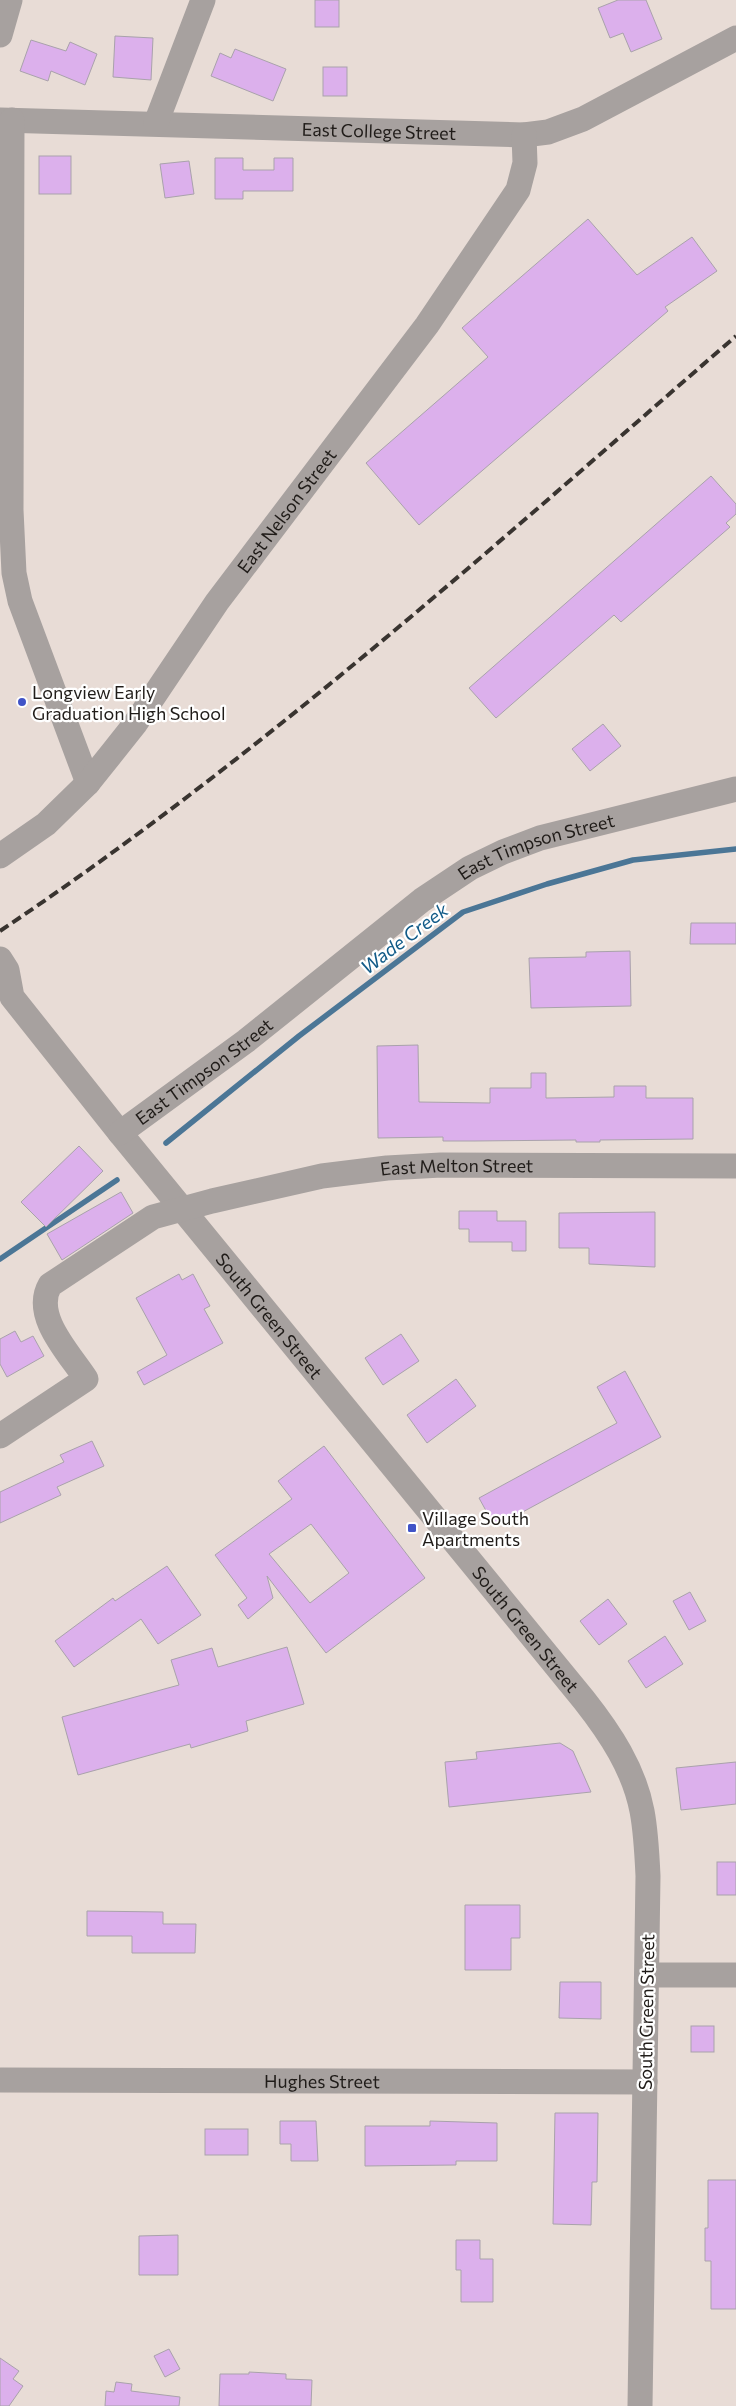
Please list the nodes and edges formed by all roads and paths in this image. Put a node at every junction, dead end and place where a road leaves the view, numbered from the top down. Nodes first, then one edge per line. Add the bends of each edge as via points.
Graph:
1 (10, 0) edge
2 (203, 0) edge
3 (0, 35) edge
4 (736, 38) edge
5 (6, 120) edge
6 (156, 124) junction
7 (524, 134) junction
8 (88, 782) junction
9 (736, 790) edge
10 (0, 856) edge
11 (0, 959) edge
12 (4, 997) edge
13 (120, 1133) junction
14 (736, 1166) edge
15 (182, 1208) junction
16 (0, 1436) edge
17 (647, 1975) junction
18 (736, 1975) edge
19 (0, 2080) edge
20 (645, 2082) junction
21 (640, 2406) edge

1 - 3 street
2 - 6 street
4 - 7 street, East College Street via 583,119 548,132
5 - 6 street, East College Street
5 - 8 street via 14,573 28,629
6 - 7 street, East College Street
7 - 8 street, East Nelson Street via 525,163 518,190 450,294 217,602 135,724
8 - 10 street, East Nelson Street via 46,824
9 - 13 street, East Timpson Street via 540,838 470,868 422,900 246,1041
11 - 12 street, South Green Street via 7,970
12 - 13 street, South Green Street
13 - 15 street, South Green Street
14 - 15 street, East Melton Street via 441,1165 387,1168 322,1176
15 - 16 street, East Melton Street via 153,1218 50,1285 45,1298 46,1318 86,1379
15 - 17 street, South Green Street via 584,1700 610,1737 628,1768 642,1810 648,1876
17 - 18 street
17 - 20 street, South Green Street
19 - 20 street, Hughes Street
20 - 21 street, South Green Street

